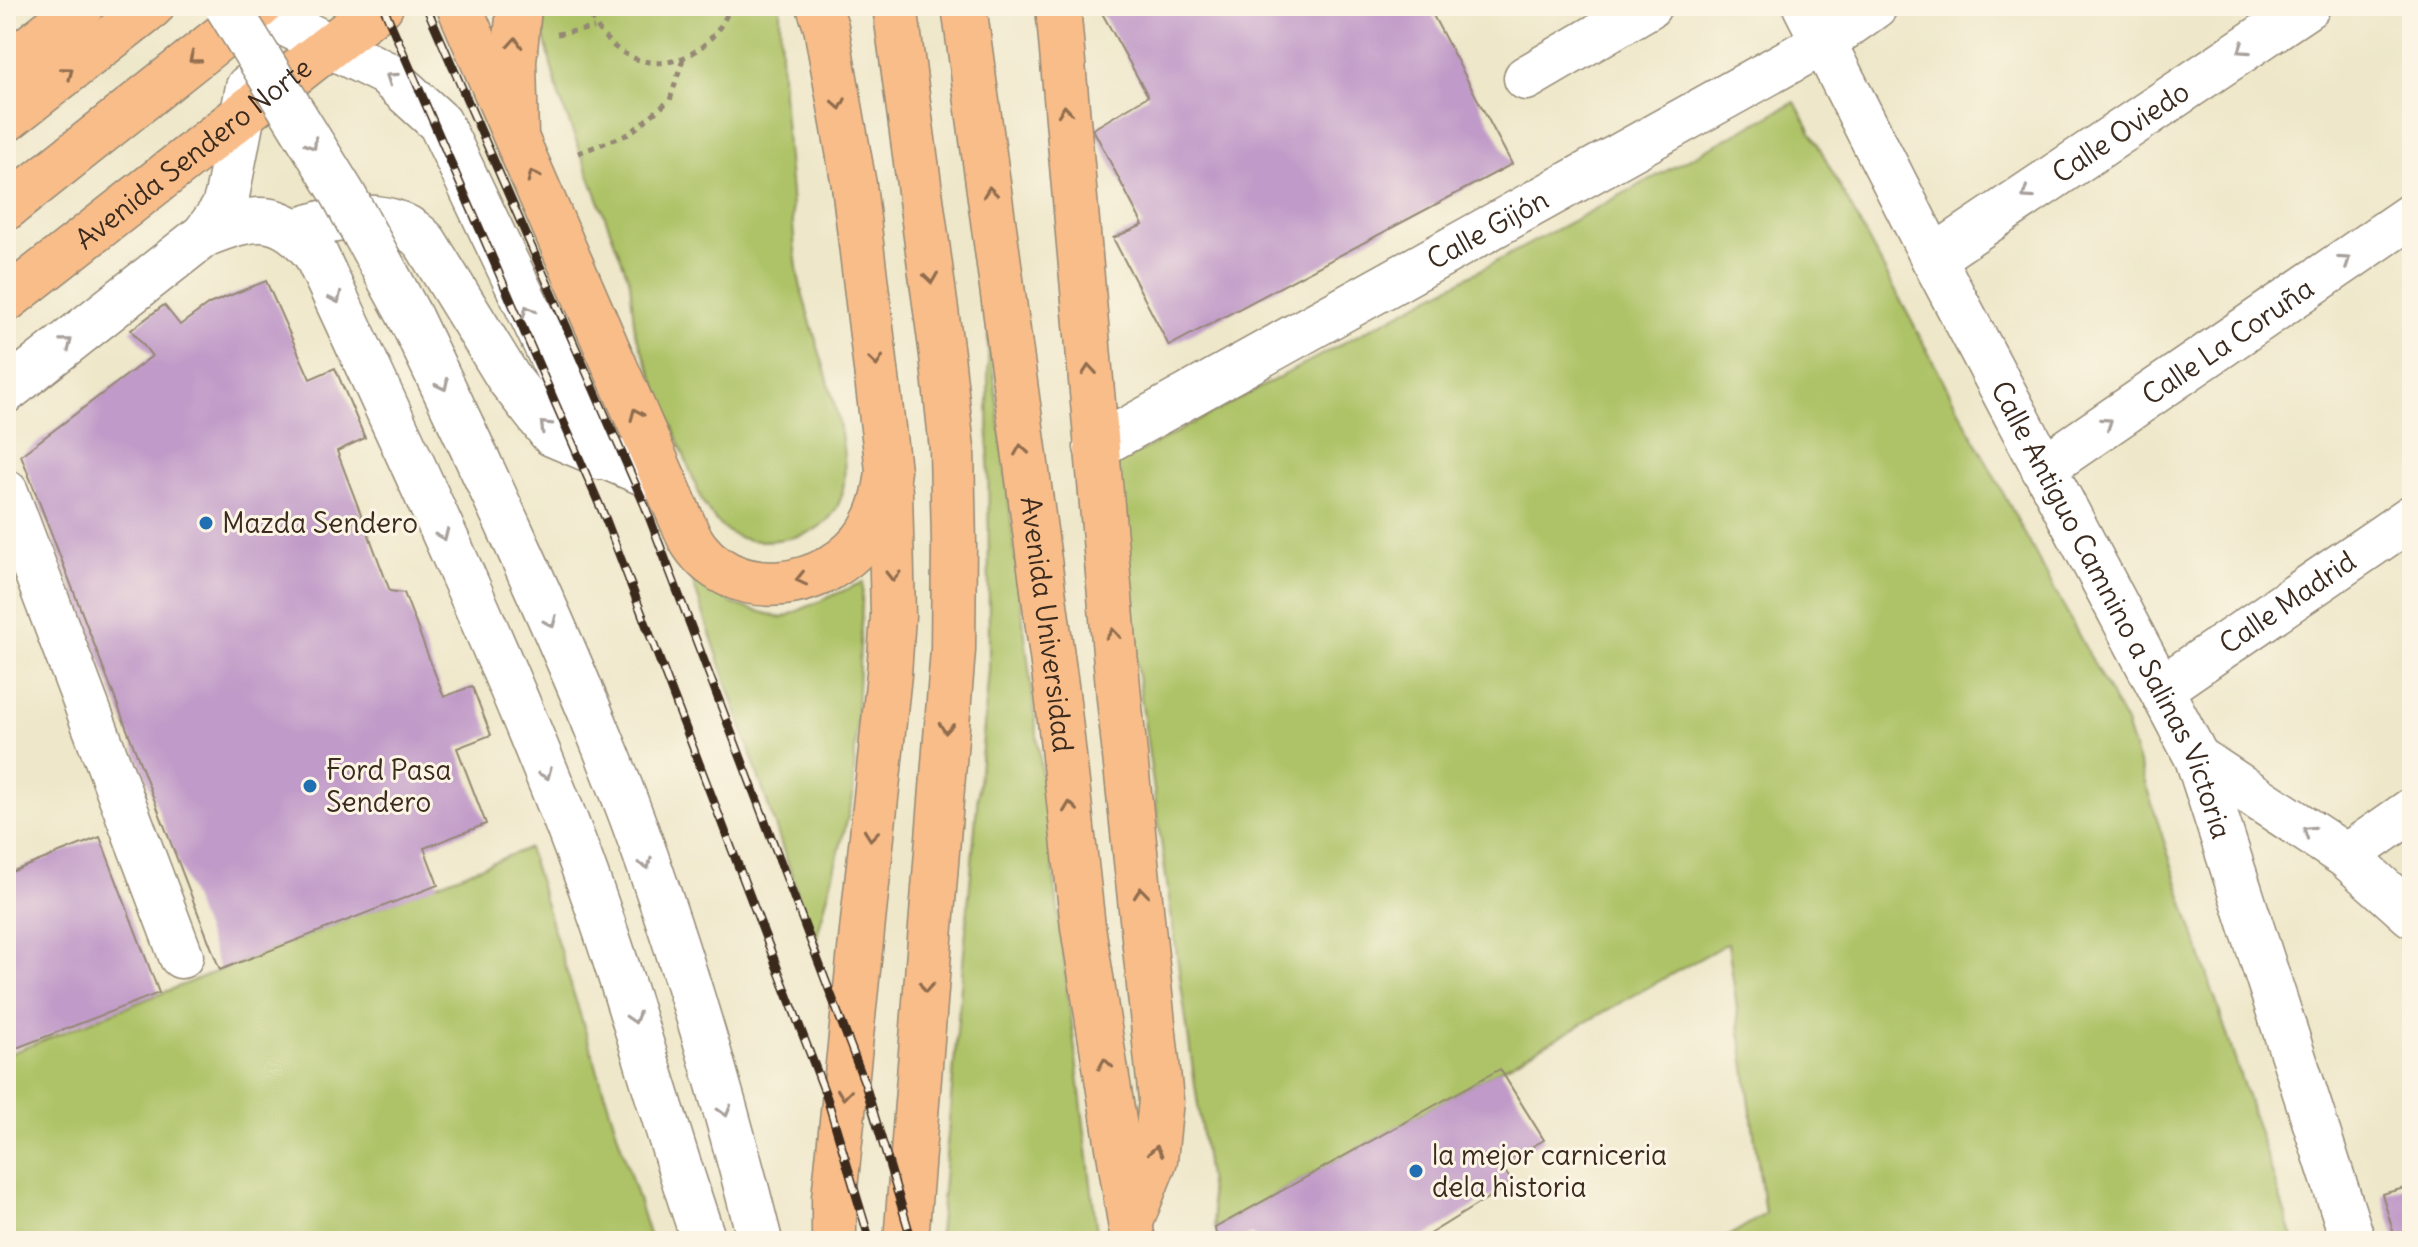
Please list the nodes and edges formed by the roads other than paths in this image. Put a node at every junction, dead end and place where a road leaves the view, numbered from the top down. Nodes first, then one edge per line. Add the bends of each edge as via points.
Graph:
1 (82, 6) edge
2 (152, 6) edge
3 (381, 6) edge
4 (459, 6) edge
5 (895, 6) edge
6 (964, 6) edge
7 (1058, 6) edge
8 (1649, 6) edge
9 (1875, 6) edge
10 (2308, 6) edge
11 (248, 7) edge
12 (824, 13) edge
13 (532, 19) edge
14 (1814, 24) edge
15 (332, 44) junction
16 (6, 66) edge
17 (1526, 78) dead end
18 (245, 112) junction
19 (6, 120) edge
20 (516, 136) junction
21 (6, 208) edge
22 (2412, 215) edge
23 (297, 231) junction
24 (204, 235) junction
25 (1933, 258) junction
26 (6, 300) edge
27 (6, 391) edge
28 (1096, 447) junction
29 (599, 457) junction
30 (2043, 468) junction
31 (888, 470) junction
32 (665, 482) junction
33 (6, 492) edge
34 (2412, 517) edge
35 (2162, 688) junction
36 (2197, 758) junction
37 (2412, 810) edge
38 (2346, 856) junction
39 (2412, 915) edge
40 (181, 956) dead end
41 (1131, 1233) edge
42 (704, 1241) edge
43 (760, 1241) edge
44 (834, 1241) edge
45 (906, 1241) edge
46 (2353, 1241) edge

1 - 16 main road
19 -> 2 main road
3 - 15 main road, Avenida Sendero Norte
4 - 20 main road
5 -> 45 main road via 952,449 953,650
41 -> 6 main road, Avenida Universidad via 1083,927 1057,693
28 -> 7 main road
8 - 17 street
9 - 14 street, Calle Gijón
10 -> 25 street, Calle Oviedo
11 - 15 street
11 - 18 street
11 -> 21 main road
11 -> 43 street, bridge via 409,315 609,759 680,957
12 -> 31 main road via 854,185
20 -> 13 main road via 514,62
14 - 25 street, Calle Antiguo Camnino a Salinas Victoria
14 - 28 street, Calle Gijón
15 - 18 main road, Avenida Sendero Norte
29 -> 15 street via 440,123 395,80
18 - 24 street via 223,209
18 - 26 main road, Avenida Sendero Norte
32 -> 20 main road
30 -> 22 street, Calle La Coruña
23 - 24 street via 272,222 244,221
29 -> 23 street via 552,434 530,409 417,233 394,221 354,217
23 -> 42 street via 316,255 394,423 570,832
27 -> 24 street
25 - 30 street, Calle Antiguo Camnino a Salinas Victoria
41 -> 28 main road via 1155,1160 1161,1100
29 - 32 street
30 - 35 street, Calle Antiguo Camnino a Salinas Victoria
31 -> 32 main road via 881,509 846,557 814,576 760,586 709,564 689,537
31 -> 44 main road via 893,601 889,674 834,1198
33 - 40 street
34 - 35 street, Calle Madrid
35 - 36 street, Calle Antiguo Camnino a Salinas Victoria
38 -> 36 street
36 - 46 street, Calle Antiguo Camnino a Salinas Victoria
37 - 38 street
38 - 39 street

